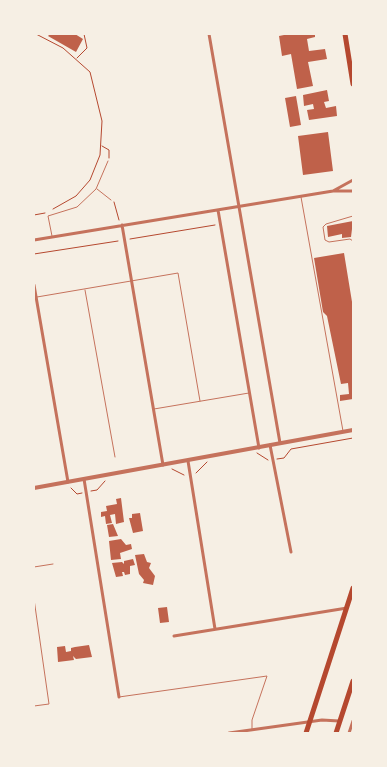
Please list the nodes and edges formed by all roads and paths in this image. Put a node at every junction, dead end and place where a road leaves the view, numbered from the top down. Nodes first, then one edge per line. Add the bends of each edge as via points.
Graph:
1 (36, 34) edge
2 (84, 34) edge
3 (209, 34) edge
4 (345, 34) edge
5 (77, 59) junction
6 (353, 84) edge
7 (101, 146) junction
8 (108, 161) joint
9 (353, 180) edge
10 (96, 189) junction
11 (333, 191) junction
12 (353, 191) edge
13 (301, 196) junction
14 (111, 200) joint
15 (238, 206) junction
16 (218, 210) junction
17 (34, 215) edge
18 (353, 216) edge
19 (220, 224) junction
20 (121, 226) junction
21 (52, 237) junction
22 (34, 240) edge
23 (124, 240) junction
24 (353, 241) edge
25 (34, 254) edge
26 (132, 281) junction
27 (34, 285) edge
28 (85, 289) junction
29 (36, 298) junction
30 (249, 393) junction
31 (200, 401) junction
32 (153, 410) junction
33 (353, 430) edge
34 (343, 432) junction
35 (353, 438) edge
36 (280, 443) junction
37 (270, 445) junction
38 (259, 448) junction
39 (249, 455) dead end
40 (115, 457) dead end
41 (284, 458) dead end
42 (188, 461) junction
43 (215, 461) dead end
44 (267, 461) dead end
45 (163, 465) junction
46 (171, 468) dead end
47 (197, 473) dead end
48 (183, 475) dead end
49 (84, 479) junction
50 (105, 480) dead end
51 (68, 482) junction
52 (34, 488) edge
53 (97, 490) dead end
54 (291, 552) dead end
55 (53, 564) dead end
56 (34, 567) edge
57 (353, 588) edge
58 (34, 599) edge
59 (346, 608) junction
60 (215, 629) junction
61 (174, 636) dead end
62 (353, 682) edge
63 (119, 697) joint
64 (34, 706) edge
65 (340, 721) junction
66 (353, 721) edge
67 (310, 722) junction
68 (252, 730) junction
69 (246, 732) edge
70 (229, 733) edge
71 (306, 733) edge
72 (336, 733) edge
73 (349, 733) edge

1 - 5 path
2 - 5 path via 87,48
3 - 15 street
4 - 6 highway
5 - 7 path via 92,77 102,121
7 - 8 path via 109,150
7 - 17 path via 94,171 80,193 64,205
8 - 10 lane
9 - 11 street
10 - 14 lane
10 - 21 lane via 77,207 48,216
11 - 12 street
11 - 13 street
13 - 15 street
13 - 34 lane
14 - 20 path
15 - 16 street
15 - 36 street
16 - 19 street
16 - 20 street
18 - 24 lane via 323,227 325,240 329,242 350,238
19 - 23 path
19 - 30 street
20 - 21 street
20 - 23 street
21 - 22 street
23 - 25 path
23 - 26 street
26 - 28 lane
26 - 31 lane via 178,273
26 - 32 street
27 - 29 street
28 - 29 lane
28 - 40 lane
29 - 51 street
30 - 31 lane
30 - 38 street
31 - 32 lane
32 - 45 street
33 - 34 street
34 - 36 street
35 - 41 path via 291,449
36 - 37 street
37 - 38 street
37 - 54 street
38 - 42 street
39 - 44 path via 258,453
42 - 45 street
42 - 60 street
43 - 47 path via 206,462
45 - 49 street
46 - 48 path
49 - 51 street
49 - 63 street
50 - 53 path
51 - 52 street
55 - 56 lane
57 - 59 highway
58 - 64 lane via 49,704
59 - 60 street
59 - 67 highway
60 - 61 street
62 - 65 highway
63 - 68 lane via 267,676 252,720
65 - 67 street
65 - 72 highway
66 - 73 street
67 - 68 street
67 - 71 highway
68 - 69 street
69 - 70 street

